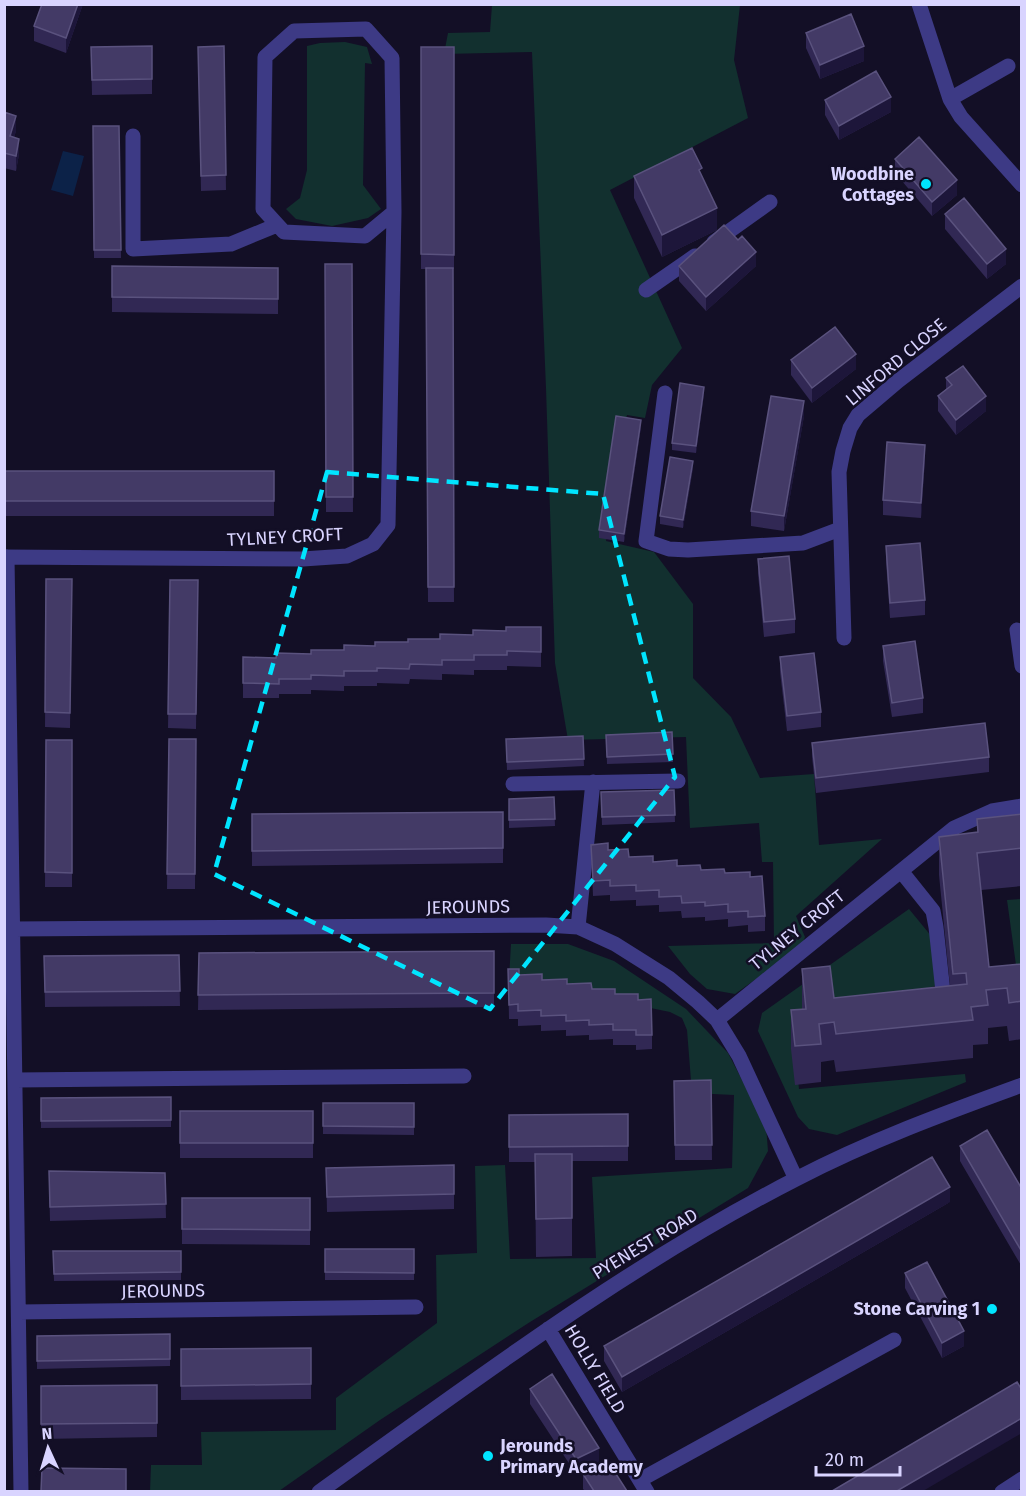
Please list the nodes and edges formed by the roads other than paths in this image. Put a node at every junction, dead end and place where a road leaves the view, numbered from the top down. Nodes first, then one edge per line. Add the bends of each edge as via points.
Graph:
1 (919, 4) edge
2 (1008, 66) dead end
3 (950, 99) junction
4 (134, 136) dead end
5 (1022, 185) edge
6 (770, 202) dead end
7 (394, 212) junction
8 (277, 225) junction
9 (1022, 286) edge
10 (646, 290) dead end
11 (665, 393) dead end
12 (840, 529) junction
13 (6, 557) edge
14 (1017, 630) dead end
15 (844, 638) dead end
16 (1022, 666) edge
17 (678, 781) dead end
18 (593, 782) junction
19 (513, 783) dead end
20 (1022, 806) edge
21 (901, 871) junction
22 (578, 927) junction
23 (13, 929) junction
24 (921, 1004) edge
25 (717, 1020) junction
26 (10, 1049) edge
27 (464, 1076) dead end
28 (15, 1080) junction
29 (1022, 1085) edge
30 (796, 1179) junction
31 (11, 1284) edge
32 (417, 1307) dead end
33 (19, 1312) junction
34 (548, 1329) junction
35 (894, 1340) dead end
36 (1022, 1479) edge
37 (644, 1486) edge
38 (21, 1491) edge
39 (319, 1491) edge
40 (1002, 1491) edge

1 - 3 street
2 - 3 street
3 - 5 street
4 - 8 street via 133,249 231,244
6 - 10 street
7 - 8 street via 365,236 284,232
7 - 8 street, TYLNEY CROFT via 392,58 366,29 294,31 265,57 263,209
7 - 13 street, TYLNEY CROFT via 388,525 373,544 347,556 303,559
9 - 12 street, LINFORD CLOSE via 858,415 839,472
11 - 12 street via 646,541 669,549 688,550 803,543
12 - 15 street, LINFORD CLOSE
13 - 23 street
14 - 16 street
17 - 18 street
18 - 19 street
18 - 22 street
20 - 21 street, TYLNEY CROFT via 972,818
21 - 24 street via 933,911 936,927 944,1001
21 - 25 street, TYLNEY CROFT
22 - 23 street, JEROUNDS
22 - 25 street, JEROUNDS via 615,944 669,978
23 - 26 street
25 - 30 street, JEROUNDS via 739,1056
26 - 28 street
27 - 28 street
28 - 31 street
29 - 30 street, PYENEST ROAD via 914,1124
30 - 34 street, PYENEST ROAD via 614,1283
31 - 33 street
32 - 33 street, JEROUNDS
33 - 38 street
34 - 37 street, HOLLY FIELD
34 - 39 street, PYENEST ROAD
35 - 37 street
36 - 40 street

